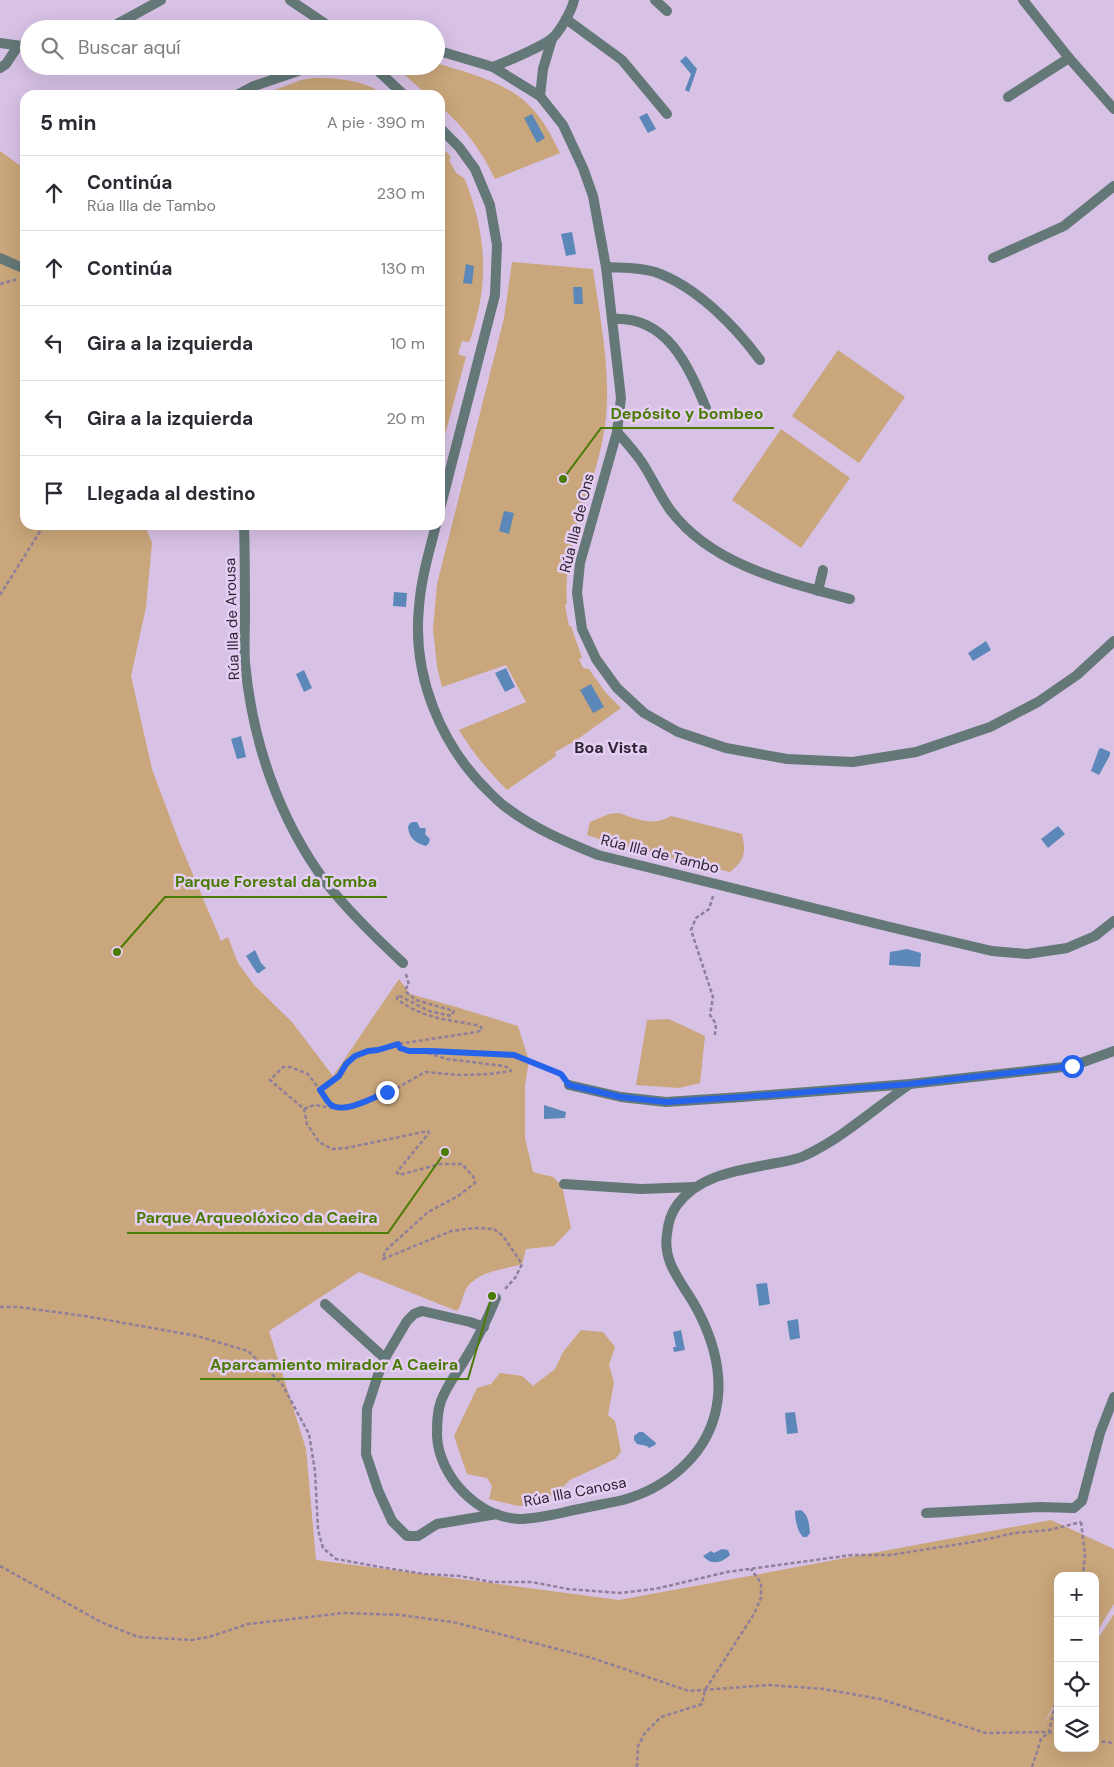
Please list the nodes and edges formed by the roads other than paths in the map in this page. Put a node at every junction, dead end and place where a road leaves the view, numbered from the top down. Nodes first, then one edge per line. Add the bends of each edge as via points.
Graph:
1 (161, 0) edge
2 (290, 0) edge
3 (574, 0) edge
4 (655, 0) edge
5 (1023, 0) edge
6 (667, 11) dead end
7 (566, 19) junction
8 (124, 20) edge
9 (320, 20) edge
10 (552, 39) junction
11 (0, 43) edge
12 (20, 46) edge
13 (20, 50) edge
14 (445, 53) edge
15 (1069, 58) junction
16 (493, 67) junction
17 (0, 68) edge
18 (285, 75) edge
19 (383, 75) edge
20 (246, 90) edge
21 (399, 90) edge
22 (540, 96) junction
23 (1008, 97) dead end
24 (1114, 109) edge
25 (667, 114) dead end
26 (445, 133) edge
27 (1114, 186) edge
28 (0, 258) edge
29 (993, 258) dead end
30 (20, 267) edge
31 (606, 268) junction
32 (612, 319) junction
33 (760, 360) dead end
34 (706, 408) dead end
35 (616, 432) junction
36 (445, 489) edge
37 (244, 530) edge
38 (435, 530) edge
39 (823, 570) dead end
40 (818, 591) junction
41 (850, 599) dead end
42 (1114, 641) edge
43 (1114, 921) edge
44 (403, 963) road end
45 (1114, 1051) edge
46 (910, 1084) junction
47 (569, 1085) road end
48 (564, 1184) dead end
49 (695, 1187) junction
50 (496, 1298) road end
51 (325, 1304) dead end
52 (484, 1328) junction
53 (386, 1358) junction
54 (1114, 1397) edge
55 (926, 1513) dead end
56 (497, 1514) junction

1 - 8 street
2 - 9 street
3 - 7 street
4 - 6 street
5 - 15 street
7 - 10 street
7 - 25 street via 622,60
10 - 16 street
10 - 22 street via 543,69
11 - 12 street
13 - 17 street
14 - 16 street, Rúa Illa de Ons
15 - 23 street
15 - 24 street
16 - 22 street, Rúa Illa de Ons
18 - 20 street
19 - 21 street
22 - 31 street, Rúa Illa de Ons via 563,125 583,168 593,196
26 - 36 street via 475,169 490,206 497,245 495,294
27 - 29 street via 1064,226
28 - 30 street
31 - 32 street, Rúa Illa de Ons
31 - 33 street via 636,268 680,284 706,301 747,342
32 - 34 street via 626,318 641,323 669,342 682,357
32 - 35 street, Rúa Illa de Ons via 621,398
35 - 40 street via 642,462 672,512 694,534 749,569
35 - 42 street, Rúa Illa de Ons via 580,563 577,593 582,629 596,659 618,688 644,713 678,732 726,748 787,759 853,762 916,752 990,727 1038,702 1077,675
37 - 44 street, Rúa Illa de Arousa via 245,661 257,735 268,773 285,814 327,883 361,923
38 - 43 street, Rúa Illa de Tambo via 418,609 418,637 425,684 438,722 477,780 506,808 553,837 598,855 992,951 1027,954 1067,948 1095,936
39 - 40 street
40 - 41 street
45 - 46 street via 1072,1066
46 - 47 street via 666,1102 621,1097
46 - 49 street, Rúa Illa Canosa via 831,1143 802,1157 722,1174
48 - 49 street via 641,1189
49 - 56 street, Rúa Illa Canosa via 676,1206 668,1224 665,1246 672,1270 698,1311 710,1338 716,1362 719,1387 709,1433 696,1453 675,1474 654,1488 625,1499 548,1516 519,1518
50 - 52 street, Rúa Illa Canosa
51 - 53 street
52 - 53 street via 422,1311 408,1321
52 - 56 street, Rúa Illa Canosa via 441,1401 437,1419 438,1449 450,1476 471,1500
53 - 56 street via 367,1409 366,1454 392,1521 407,1536 418,1536 437,1524
54 - 55 street via 1100,1433 1082,1501 1074,1508

